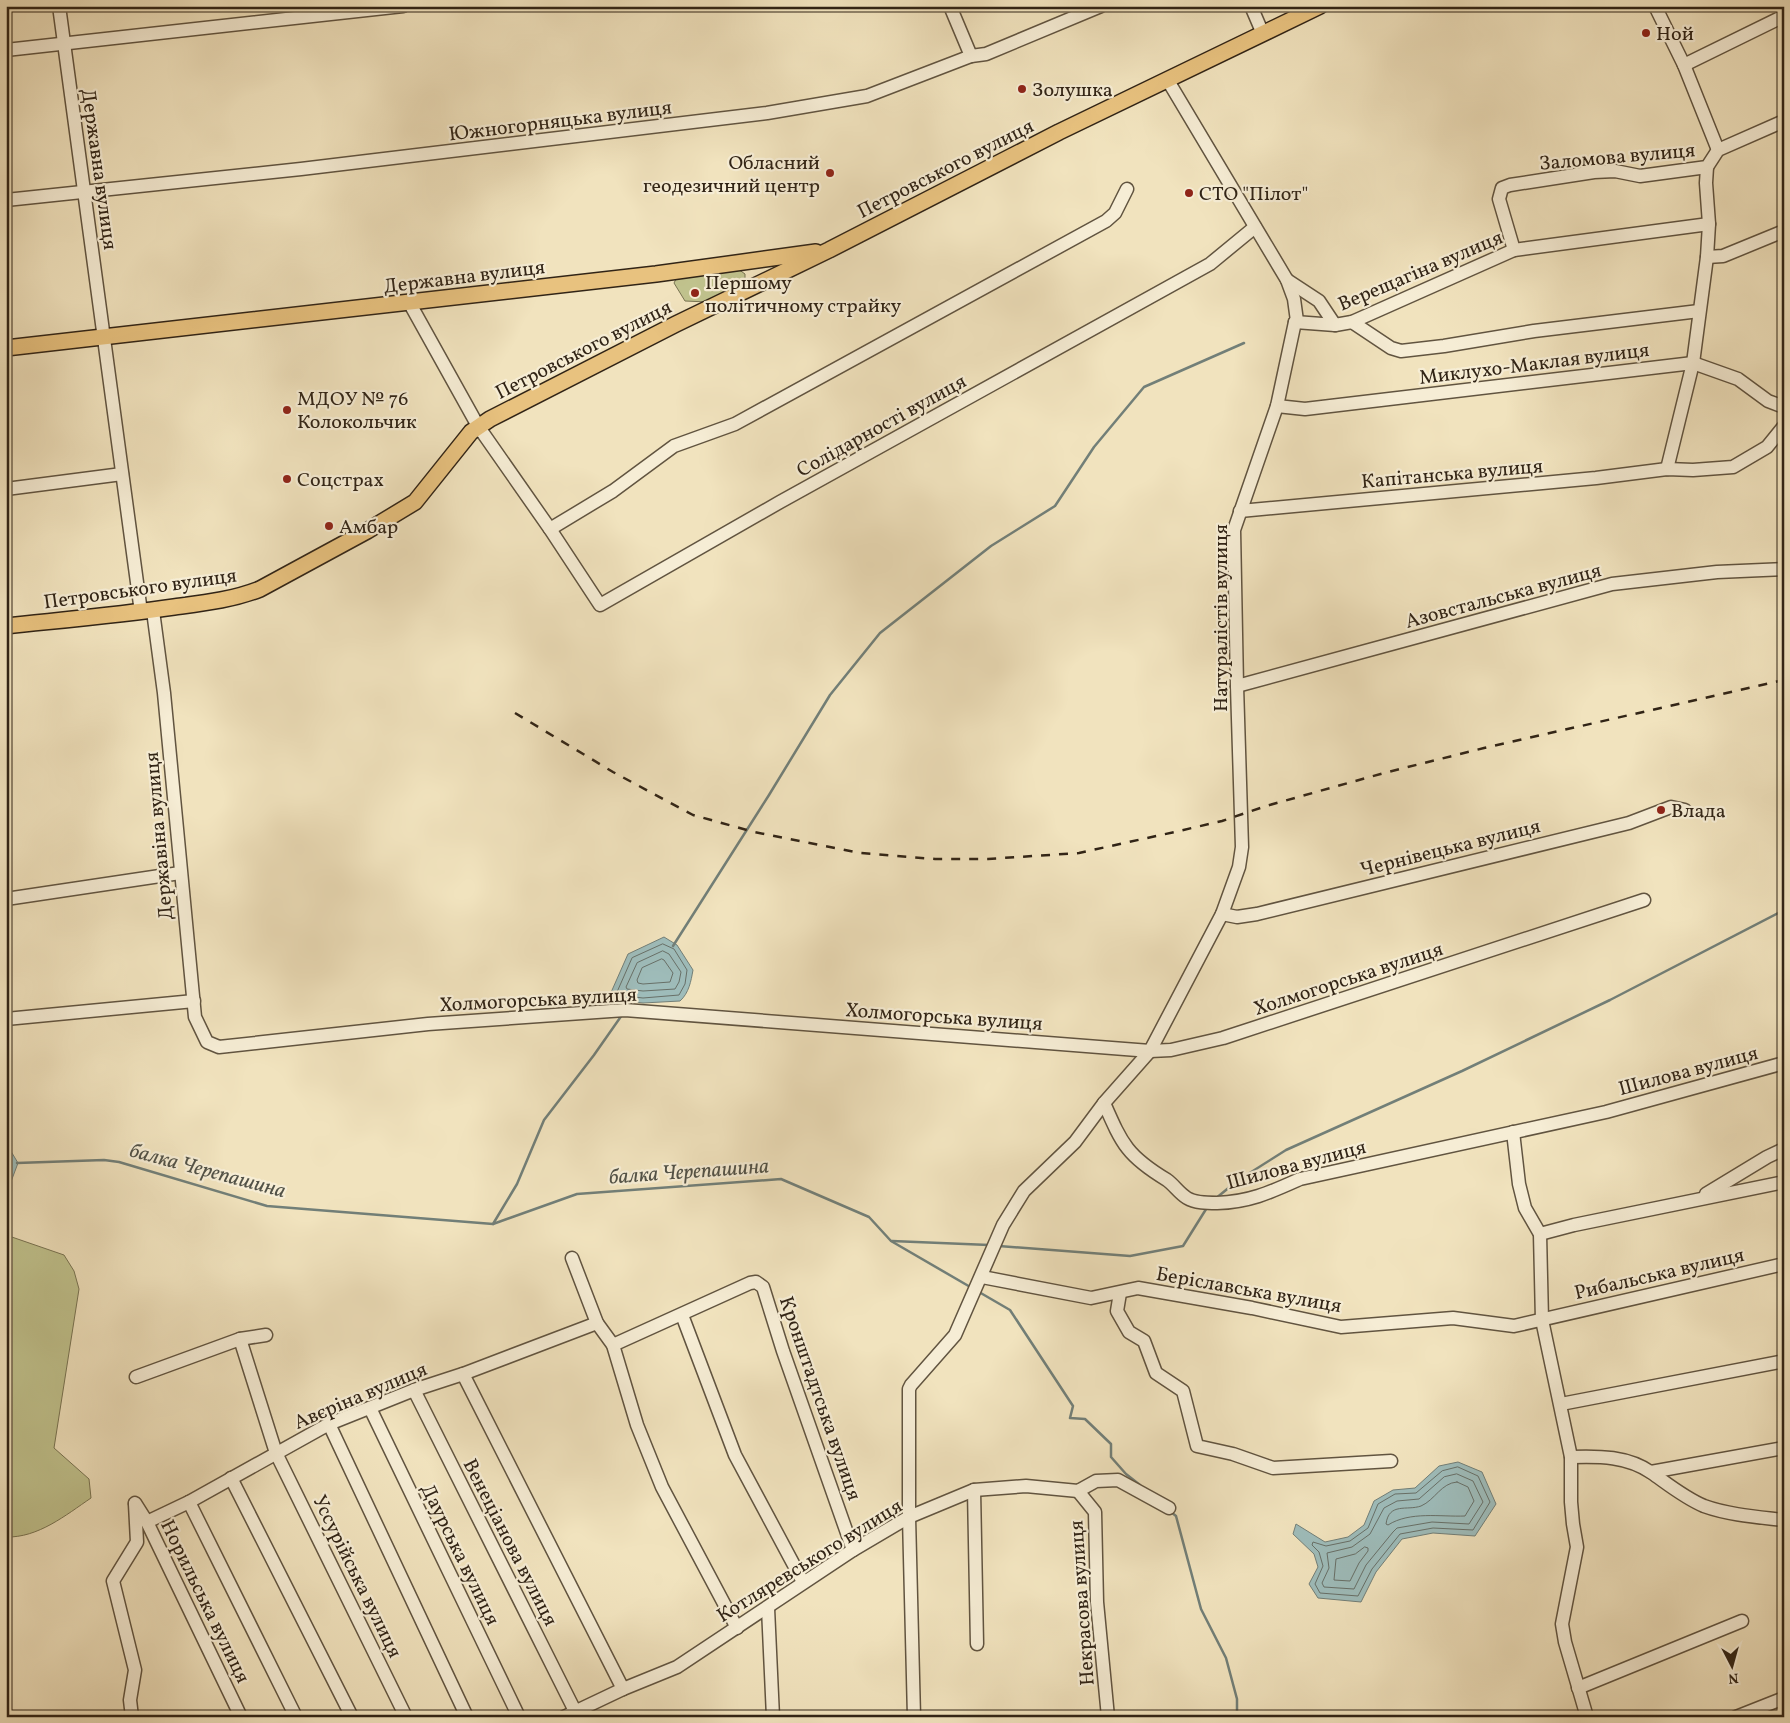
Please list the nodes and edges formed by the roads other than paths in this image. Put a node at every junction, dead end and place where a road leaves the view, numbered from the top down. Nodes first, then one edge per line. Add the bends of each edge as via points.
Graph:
1 (59, 6) edge
2 (403, 6) edge
3 (950, 6) edge
4 (1101, 6) edge
5 (1251, 6) edge
6 (1320, 6) edge
7 (1655, 6) edge
8 (1784, 16) edge
9 (1263, 34) junction
10 (63, 44) junction
11 (6, 50) edge
12 (971, 56) junction
13 (1684, 64) junction
14 (1167, 79) junction
15 (1784, 121) edge
16 (1718, 150) junction
17 (1707, 167) junction
18 (1127, 190) dead end
19 (83, 192) junction
20 (6, 200) edge
21 (1709, 224) junction
22 (1255, 227) junction
23 (1784, 231) edge
24 (829, 250) junction
25 (1514, 250) junction
26 (1707, 257) junction
27 (1287, 280) junction
28 (409, 302) junction
29 (1699, 311) junction
30 (1295, 322) junction
31 (1352, 322) junction
32 (1335, 325) junction
33 (103, 337) junction
34 (6, 348) edge
35 (1693, 363) junction
36 (1277, 406) junction
37 (1784, 407) edge
38 (478, 426) junction
39 (1784, 426) edge
40 (1667, 470) junction
41 (122, 474) junction
42 (6, 490) edge
43 (1240, 511) junction
44 (550, 529) junction
45 (1784, 570) edge
46 (147, 611) junction
47 (6, 626) edge
48 (1237, 686) junction
49 (1685, 810) dead end
50 (180, 873) junction
51 (6, 899) edge
52 (1644, 900) dead end
53 (1222, 914) junction
54 (194, 1000) junction
55 (6, 1019) edge
56 (219, 1047) joint
57 (1150, 1051) junction
58 (1784, 1063) edge
59 (1104, 1102) junction
60 (1513, 1132) junction
61 (1784, 1149) edge
62 (1784, 1182) edge
63 (1696, 1199) junction
64 (1540, 1234) junction
65 (572, 1258) dead end
66 (1784, 1264) edge
67 (982, 1277) junction
68 (1120, 1292) junction
69 (682, 1314) junction
70 (1542, 1320) junction
71 (597, 1323) junction
72 (266, 1335) dead end
73 (240, 1338) junction
74 (613, 1345) junction
75 (1784, 1361) edge
76 (463, 1374) junction
77 (136, 1377) dead end
78 (414, 1390) junction
79 (1561, 1404) junction
80 (370, 1408) junction
81 (329, 1424) junction
82 (1784, 1448) edge
83 (276, 1453) junction
84 (1571, 1457) junction
85 (1391, 1461) dead end
86 (1651, 1472) junction
87 (231, 1478) junction
88 (974, 1490) junction
89 (1078, 1491) junction
90 (189, 1502) junction
91 (1169, 1508) dead end
92 (909, 1518) junction
93 (1784, 1520) edge
94 (147, 1522) junction
95 (853, 1550) junction
96 (803, 1582) junction
97 (768, 1608) junction
98 (1742, 1621) dead end
99 (738, 1628) junction
100 (977, 1644) dead end
101 (1578, 1688) junction
102 (624, 1689) junction
103 (1784, 1698) edge
104 (570, 1714) edge
105 (132, 1717) edge
106 (241, 1717) edge
107 (296, 1717) edge
108 (352, 1717) edge
109 (406, 1717) edge
110 (467, 1717) edge
111 (519, 1717) edge
112 (773, 1717) edge
113 (914, 1717) edge
114 (1108, 1717) edge
115 (1587, 1717) edge
116 (1736, 1717) edge

1 - 10 street, Державна вулиця
2 - 10 street
3 - 12 street
4 - 12 street, Южногорняцька вулиця via 986,54
5 - 9 street
6 - 9 main road, Петровського вулиця
7 - 13 street
8 - 13 street
9 - 14 main road, Петровського вулиця
10 - 11 street
10 - 19 street, Державна вулиця
12 - 19 street, Южногорняцька вулиця via 867,96 766,113
13 - 16 street
14 - 22 street, Натуралістів вулиця
14 - 24 main road, Петровського вулиця
15 - 16 street, Заломова вулиця
16 - 17 street, Заломова вулиця
17 - 21 street
17 - 25 street, Заломова вулиця via 1640,176 1601,172 1510,184 1502,188 1499,199
18 - 44 street via 1115,213 1106,221 735,424 674,446 613,491
19 - 20 street, Южногорняцька вулиця
19 - 33 street, Державна вулиця
21 - 25 street, Верещагіна вулиця
21 - 26 street
22 - 27 street, Натуралістів вулиця
22 - 44 street, Солідарності вулиця via 1210,264 600,605
23 - 26 street via 1723,256
24 - 28 main road, Державна вулиця via 656,274
24 - 38 main road, Петровського вулиця
25 - 31 street, Верещагіна вулиця
26 - 29 street
27 - 30 street, Натуралістів вулиця via 1294,299
27 - 32 street via 1319,301
28 - 33 main road, Державна вулиця
28 - 38 street, Солідарності вулиця
29 - 31 street via 1402,350 1391,348
29 - 35 street
30 - 32 street, Верещагіна вулиця
30 - 36 street, Натуралістів вулиця
31 - 32 street, Верещагіна вулиця
33 - 34 main road, Державна вулиця
33 - 41 street, Державна вулиця
35 - 36 street, Миклухо-Маклая вулиця via 1305,409
35 - 37 street, Миклухо-Маклая вулиця via 1738,379 1768,401
35 - 40 street
36 - 43 street, Натуралістів вулиця
38 - 44 street, Солідарності вулиця
38 - 46 main road, Петровського вулиця via 420,498 402,511 250,593 222,601
39 - 40 street, Капітанська вулиця via 1767,447 1733,467
40 - 43 street, Капітанська вулиця
41 - 42 street
41 - 46 street, Державна вулиця
43 - 48 street, Натуралістів вулиця via 1234,530
45 - 48 street, Азовстальська вулиця via 1717,572 1612,584
46 - 47 main road, Петровського вулиця
46 - 50 street, Державіна вулиця via 164,693
48 - 53 street, Натуралістів вулиця via 1242,847 1240,867
49 - 53 street, Чернівецька вулиця via 1671,807 1628,823 1257,914 1237,917
50 - 51 street
50 - 54 street, Державіна вулиця
52 - 57 street, Холмогорська вулиця via 1223,1038 1171,1050
53 - 57 street, Натуралістів вулиця
54 - 55 street
54 - 56 street, Державіна вулиця via 200,1031 207,1042
56 - 57 street, Холмогорська вулиця via 428,1024 625,1010
57 - 59 street, Натуралістів вулиця
58 - 60 street, Шилова вулиця via 1606,1112
59 - 60 street, Шилова вулиця via 1120,1140 1140,1162 1188,1199 1210,1203 1236,1203 1263,1196 1300,1179
59 - 67 street, Натуралістів вулиця via 1075,1142 1024,1191 1004,1225
60 - 64 street via 1525,1208
61 - 63 street
62 - 63 street
63 - 64 street
64 - 70 street
65 - 71 street
66 - 70 street, Рибальська вулиця
67 - 68 street, Беріславська вулиця via 1091,1298
67 - 92 street, Натуралістів вулиця via 954,1335 909,1389
68 - 70 street, Беріславська вулиця via 1138,1288 1341,1327 1453,1318 1514,1326
68 - 85 street via 1117,1311 1128,1332 1144,1341 1156,1373 1183,1391 1197,1446 1273,1468
69 - 74 street
69 - 95 street, Кронштадтська вулиця via 750,1283 756,1282 762,1287
69 - 96 street via 735,1455
70 - 79 street
71 - 74 street
71 - 76 street, Авєріна вулиця
72 - 73 street
73 - 77 street
73 - 83 street, Уссурійська вулиця
74 - 99 street via 637,1425 662,1488
75 - 79 street
76 - 78 street, Авєріна вулиця
76 - 102 street, Венеціанова вулиця
78 - 80 street, Авєріна вулиця
78 - 104 street, Венеціанова вулиця
79 - 84 street
80 - 81 street, Авєріна вулиця
80 - 111 street, Даурська вулиця
81 - 83 street, Авєріна вулиця
81 - 110 street
82 - 86 street
83 - 87 street, Авєріна вулиця
83 - 109 street, Уссурійська вулиця
84 - 86 street via 1620,1459
84 - 101 street via 1571,1502 1577,1547 1562,1624
86 - 93 street via 1676,1492 1705,1506 1741,1515
87 - 90 street, Авєріна вулиця
87 - 108 street
88 - 89 street, Котляревського вулиця via 1026,1486
88 - 92 street, Котляревського вулиця
88 - 100 street
89 - 91 street, Котляревського вулиця via 1096,1481 1118,1480
89 - 114 street, Некрасова вулиця via 1095,1512 1097,1602
90 - 94 street, Авєріна вулиця
90 - 107 street
92 - 95 street, Котляревського вулиця
92 - 113 street, Натуралістів вулиця
94 - 105 street, Норильська вулиця via 135,1503 137,1542 113,1581 135,1670 130,1700
94 - 106 street, Норильська вулиця
95 - 96 street, Котляревського вулиця
96 - 97 street, Котляревського вулиця
97 - 99 street, Котляревського вулиця
97 - 112 street
98 - 101 street
99 - 102 street, Котляревського вулиця via 677,1667
101 - 115 street
102 - 104 street, Котляревського вулиця
103 - 116 street

